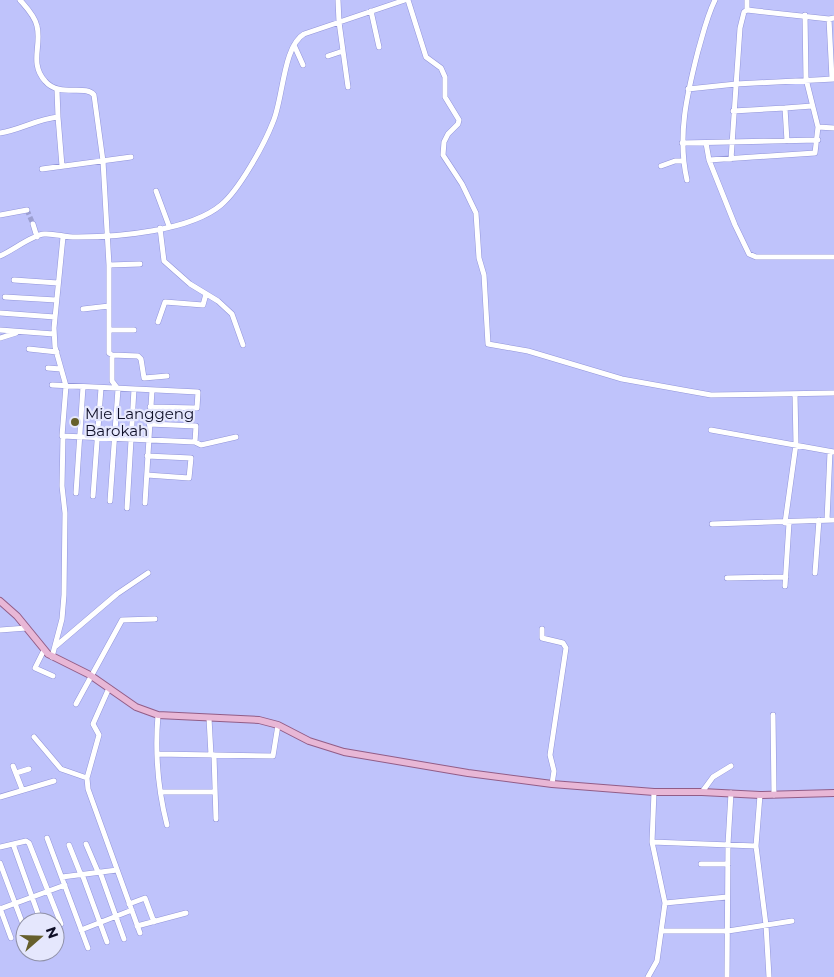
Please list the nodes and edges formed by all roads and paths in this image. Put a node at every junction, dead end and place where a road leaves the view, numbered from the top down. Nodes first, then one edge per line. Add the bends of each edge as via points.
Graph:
1 (20, 0) edge
2 (338, 0) edge
3 (407, 0) edge
4 (715, 0) edge
5 (747, 0) edge
6 (747, 10) junction
7 (371, 11) junction
8 (805, 15) junction
9 (832, 19) edge
10 (339, 22) junction
11 (294, 45) junction
12 (379, 47) dead end
13 (343, 51) junction
14 (328, 56) dead end
15 (303, 65) dead end
16 (806, 79) junction
17 (833, 79) edge
18 (736, 84) junction
19 (348, 87) dead end
20 (688, 89) junction
21 (57, 90) junction
22 (812, 106) junction
23 (785, 108) junction
24 (733, 111) junction
25 (58, 117) junction
26 (818, 127) junction
27 (834, 128) edge
28 (0, 134) edge
29 (818, 140) junction
30 (731, 141) junction
31 (787, 142) junction
32 (682, 143) junction
33 (706, 143) junction
34 (131, 157) dead end
35 (730, 159) junction
36 (683, 160) junction
37 (709, 160) junction
38 (103, 162) junction
39 (62, 166) junction
40 (661, 166) dead end
41 (42, 169) dead end
42 (687, 180) dead end
43 (156, 192) dead end
44 (27, 210) dead end
45 (0, 216) edge
46 (33, 224) tunnel mouth
47 (169, 226) junction
48 (160, 228) junction
49 (37, 236) junction
50 (106, 236) junction
51 (63, 237) junction
52 (0, 256) edge
53 (834, 257) edge
54 (140, 264) dead end
55 (109, 265) junction
56 (14, 280) dead end
57 (58, 283) junction
58 (206, 294) junction
59 (5, 297) dead end
60 (56, 300) junction
61 (109, 306) junction
62 (83, 309) dead end
63 (0, 313) edge
64 (55, 317) junction
65 (158, 322) dead end
66 (0, 330) edge
67 (109, 330) junction
68 (134, 330) dead end
69 (22, 332) junction
70 (54, 334) junction
71 (0, 338) edge
72 (242, 345) dead end
73 (29, 349) dead end
74 (57, 352) junction
75 (112, 355) junction
76 (48, 368) dead end
77 (61, 369) junction
78 (167, 376) dead end
79 (52, 385) dead end
80 (66, 386) junction
81 (83, 387) junction
82 (100, 388) junction
83 (118, 389) junction
84 (134, 389) junction
85 (152, 390) junction
86 (834, 393) edge
87 (796, 394) junction
88 (150, 407) junction
89 (149, 424) junction
90 (711, 430) dead end
91 (63, 436) junction
92 (79, 436) junction
93 (96, 437) junction
94 (236, 437) dead end
95 (114, 438) junction
96 (131, 439) junction
97 (148, 440) junction
98 (195, 442) junction
99 (796, 444) junction
100 (832, 452) edge
101 (147, 456) junction
102 (147, 475) junction
103 (76, 493) dead end
104 (94, 496) dead end
105 (110, 501) dead end
106 (145, 503) dead end
107 (127, 508) dead end
108 (819, 520) junction
109 (827, 520) junction
110 (834, 520) edge
111 (787, 523) junction
112 (712, 524) dead end
113 (148, 573) dead end
114 (815, 573) dead end
115 (786, 577) junction
116 (727, 578) dead end
117 (785, 586) dead end
118 (0, 601) edge
119 (155, 619) dead end
120 (27, 628) junction
121 (542, 629) dead end
122 (0, 630) edge
123 (56, 647) junction
124 (44, 650) junction
125 (52, 657) junction
126 (90, 675) junction
127 (53, 676) dead end
128 (110, 688) junction
129 (76, 704) dead end
130 (158, 715) junction
131 (774, 715) dead end
132 (209, 718) junction
133 (278, 725) junction
134 (34, 737) dead end
135 (157, 754) junction
136 (212, 755) junction
137 (13, 766) dead end
138 (731, 766) dead end
139 (29, 769) dead end
140 (16, 773) junction
141 (87, 778) junction
142 (54, 781) dead end
143 (552, 784) junction
144 (22, 789) junction
145 (161, 792) junction
146 (215, 792) junction
147 (654, 792) junction
148 (702, 792) junction
149 (731, 792) junction
150 (834, 793) edge
151 (760, 795) junction
152 (774, 795) junction
153 (0, 797) edge
154 (216, 819) dead end
155 (167, 825) dead end
156 (47, 838) dead end
157 (652, 842) junction
158 (13, 844) junction
159 (86, 844) dead end
160 (728, 844) junction
161 (69, 845) dead end
162 (756, 846) junction
163 (0, 848) edge
164 (0, 863) edge
165 (701, 864) dead end
166 (728, 864) junction
167 (117, 870) junction
168 (99, 872) junction
169 (81, 875) junction
170 (62, 877) junction
171 (65, 885) junction
172 (48, 891) junction
173 (32, 897) junction
174 (727, 897) junction
175 (15, 903) junction
176 (665, 903) junction
177 (129, 904) junction
178 (0, 909) edge
179 (132, 910) junction
180 (18, 912) edge
181 (37, 912) edge
182 (56, 912) edge
183 (186, 913) dead end
184 (116, 916) junction
185 (792, 921) dead end
186 (100, 922) junction
187 (154, 922) junction
188 (766, 924) junction
189 (138, 926) junction
190 (81, 930) junction
191 (662, 931) junction
192 (728, 931) junction
193 (140, 934) dead end
194 (11, 938) dead end
195 (124, 939) dead end
196 (107, 942) dead end
197 (88, 948) dead end
198 (648, 977) edge
199 (727, 977) edge
200 (769, 977) edge

1 - 21 street via 38,26 36,51 41,76
2 - 10 street
3 - 7 street
3 - 87 street via 426,57 441,68 446,77 445,97 459,120 444,142 443,155 476,213 488,344 528,351 622,379 711,395
4 - 20 street
5 - 6 street
6 - 8 street
6 - 18 street via 740,28
7 - 10 street
7 - 12 street
8 - 9 street
8 - 16 street
9 - 17 street
10 - 11 street via 304,34
10 - 13 street
11 - 15 street
11 - 47 street via 274,121 235,190 220,206 201,218
13 - 14 street
13 - 19 street
16 - 17 street
16 - 18 street
16 - 22 street
18 - 20 street
18 - 24 street
20 - 32 street
21 - 25 street
21 - 38 street via 93,93
22 - 23 street
22 - 26 street
23 - 24 street
23 - 31 street
24 - 30 street
25 - 28 street via 42,119
25 - 39 street
26 - 27 street
26 - 29 street
29 - 31 street
29 - 35 street via 814,155
30 - 31 street
30 - 33 street
30 - 35 street
32 - 33 street
32 - 36 street
33 - 37 street
34 - 38 street
35 - 37 street
36 - 40 street
36 - 42 street
37 - 53 street via 749,254 756,257
38 - 39 street
38 - 50 street
39 - 41 street
43 - 47 street
44 - 45 street
46 - 49 street
47 - 48 street
48 - 50 street
48 - 58 street via 164,261
49 - 51 street
49 - 52 street
50 - 51 street
50 - 55 street
51 - 57 street
54 - 55 street
55 - 61 street
56 - 57 street
57 - 60 street
58 - 65 street via 203,305 166,302
58 - 72 street via 232,314
59 - 60 street
60 - 64 street
61 - 62 street
61 - 67 street
63 - 64 street
64 - 70 street
66 - 69 street
67 - 68 street
67 - 75 street
69 - 70 street
69 - 71 street
70 - 74 street
73 - 74 street
74 - 77 street
75 - 78 street via 138,356 142,359 144,378
75 - 83 street via 112,381
76 - 77 street
77 - 80 street
79 - 80 street
80 - 81 street
80 - 91 street
81 - 82 street
81 - 92 street
82 - 83 street
82 - 93 street
83 - 84 street
83 - 95 street
84 - 85 street
84 - 96 street
85 - 88 street
85 - 88 street via 198,392 197,408
86 - 87 street
87 - 99 street
88 - 89 street
89 - 97 street
89 - 98 street via 196,426
90 - 99 street
91 - 92 street
91 - 123 street via 64,595
92 - 93 street
92 - 103 street
93 - 95 street
93 - 104 street
94 - 98 street via 201,445
95 - 96 street
95 - 105 street
96 - 97 street
96 - 107 street
97 - 98 street
97 - 101 street
99 - 100 street
99 - 111 street
100 - 109 street
101 - 102 street
101 - 102 street via 191,458 189,478
102 - 106 street
108 - 109 street
108 - 111 street
108 - 114 street
109 - 110 street
111 - 112 street
111 - 115 street
113 - 123 street via 117,594
115 - 116 street
115 - 117 street
118 - 120 main road
119 - 126 street via 122,620
120 - 122 street
120 - 124 main road
121 - 143 street via 542,638 563,643 566,648 550,755 554,771
123 - 125 street
124 - 125 main road
124 - 127 street via 34,666
125 - 126 main road
126 - 128 main road
126 - 129 street
128 - 130 main road via 136,707
128 - 141 street via 94,724 99,735
130 - 132 main road
130 - 135 street
131 - 152 street
132 - 133 main road via 246,719
132 - 136 street
133 - 136 street via 273,756
133 - 143 main road via 309,741 344,752
134 - 141 street via 61,769
135 - 136 street
135 - 145 street
136 - 146 street
137 - 140 street
138 - 148 street via 713,777
139 - 140 street
140 - 144 street
141 - 167 street via 90,796
142 - 144 street
143 - 147 main road
144 - 153 street
145 - 146 street
145 - 155 street
146 - 154 street
147 - 148 main road
147 - 157 street
148 - 149 main road
149 - 151 main road
149 - 160 street
150 - 152 main road
151 - 152 main road
151 - 162 street
156 - 170 street
157 - 160 street
157 - 176 street
158 - 163 street
158 - 172 street via 29,843
158 - 173 street
159 - 168 street
160 - 162 street
160 - 166 street
161 - 169 street
162 - 188 street
164 - 175 street
165 - 166 street
166 - 174 street
167 - 168 street
167 - 177 street
168 - 169 street
168 - 184 street
169 - 170 street
169 - 186 street
170 - 171 street
171 - 172 street
171 - 190 street
172 - 173 street
172 - 182 street
173 - 175 street
173 - 181 street
174 - 176 street
174 - 192 street
175 - 178 street
175 - 180 street
176 - 191 street
177 - 179 street
177 - 187 street via 145,898
178 - 194 street
179 - 184 street
179 - 189 street
183 - 187 street
184 - 186 street
184 - 195 street
185 - 188 street
186 - 190 street
186 - 196 street
187 - 189 street
188 - 192 street
188 - 200 street
189 - 193 street
190 - 197 street
191 - 192 street
191 - 198 street via 657,963
192 - 199 street

